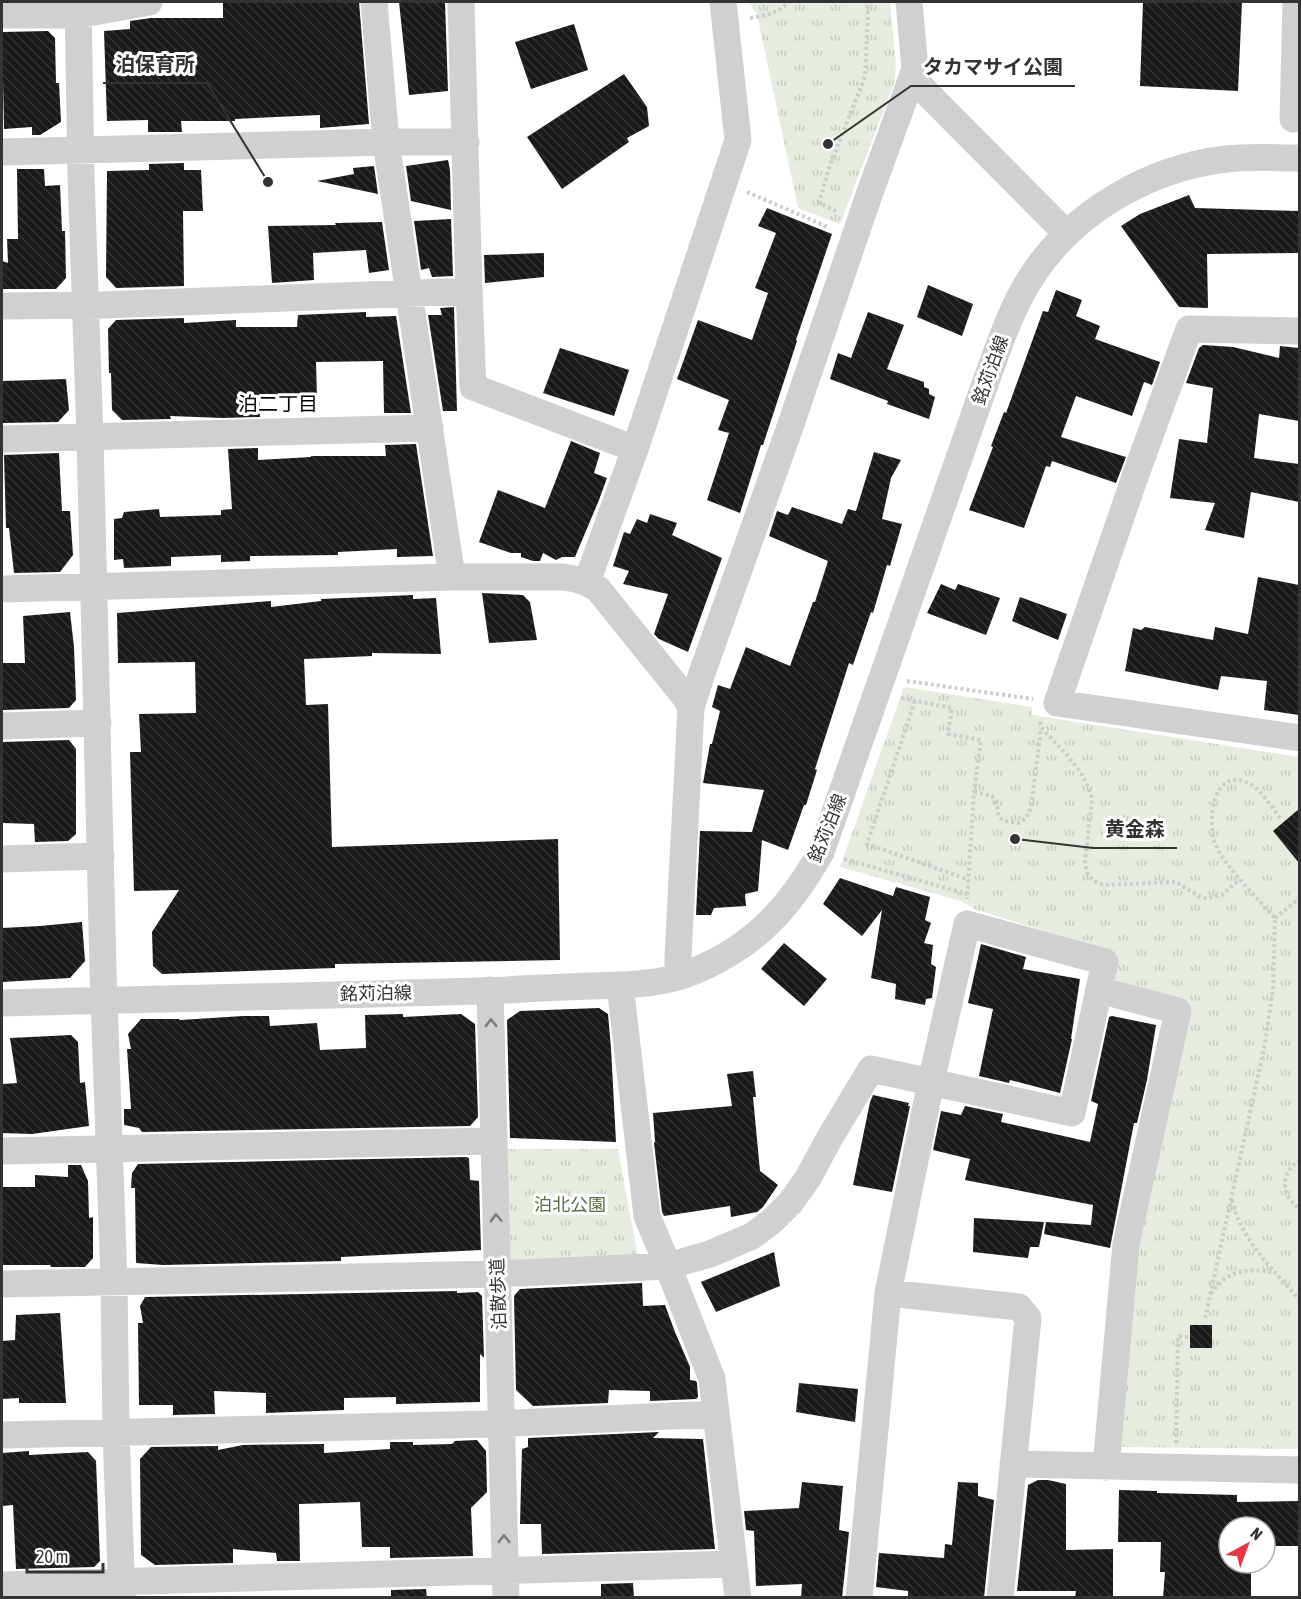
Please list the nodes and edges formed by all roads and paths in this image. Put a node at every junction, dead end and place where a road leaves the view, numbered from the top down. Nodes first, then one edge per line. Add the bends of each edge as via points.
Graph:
1 (149, 2) edge
2 (374, 2) edge
3 (461, 2) edge
4 (789, 2) edge
5 (867, 2) edge
6 (909, 2) edge
7 (1296, 2) edge
8 (78, 8) edge
9 (724, 12) edge
10 (2, 15) edge
11 (1297, 36) edge
12 (915, 69) junction
13 (1293, 119) dead end
14 (386, 142) junction
15 (466, 142) junction
16 (81, 150) junction
17 (2, 152) edge
18 (1299, 158) edge
19 (724, 182) junction
20 (839, 212) dead end
21 (834, 230) dead end
22 (1067, 234) junction
23 (469, 291) junction
24 (410, 294) junction
25 (2, 306) edge
26 (86, 306) junction
27 (1299, 331) edge
28 (430, 428) junction
29 (90, 437) junction
30 (2, 439) edge
31 (635, 449) junction
32 (452, 577) junction
33 (587, 582) junction
34 (94, 586) junction
35 (2, 589) edge
36 (888, 687) junction
37 (1036, 700) dead end
38 (915, 701) junction
39 (691, 708) junction
40 (1039, 720) dead end
41 (98, 723) junction
42 (2, 726) edge
43 (1041, 727) junction
44 (1299, 738) edge
45 (974, 792) junction
46 (1281, 819) dead end
47 (820, 852) junction
48 (101, 856) junction
49 (2, 859) edge
50 (1240, 879) junction
51 (969, 880) junction
52 (967, 894) junction
53 (1299, 898) edge
54 (1275, 918) junction
55 (967, 924) junction
56 (678, 976) junction
57 (620, 985) junction
58 (490, 990) junction
59 (1099, 990) junction
60 (105, 1000) junction
61 (2, 1002) edge
62 (931, 1082) junction
63 (494, 1141) junction
64 (110, 1149) junction
65 (2, 1151) edge
66 (1299, 1160) edge
67 (1231, 1197) junction
68 (1299, 1209) edge
69 (668, 1266) junction
70 (1276, 1273) junction
71 (498, 1274) junction
72 (114, 1281) junction
73 (2, 1284) edge
74 (888, 1293) junction
75 (1209, 1296) junction
76 (1299, 1300) edge
77 (1204, 1318) dead end
78 (1188, 1336) dead end
79 (716, 1414) junction
80 (501, 1423) junction
81 (116, 1432) junction
82 (2, 1435) edge
83 (1176, 1453) dead end
84 (1013, 1464) junction
85 (1106, 1467) junction
86 (1299, 1470) edge
87 (734, 1564) junction
88 (505, 1571) junction
89 (2, 1585) edge
90 (121, 1590) edge
91 (506, 1598) edge
92 (738, 1598) edge
93 (860, 1598) edge
94 (1000, 1598) edge

1 - 8 street
2 - 14 street
3 - 15 street
4 - 9 path via 768,15
5 - 20 path via 865,77 819,203
6 - 12 street
7 - 11 street
8 - 10 street
8 - 16 street
9 - 19 street via 738,140
11 - 13 street
12 - 22 street via 925,92
12 - 39 street
14 - 15 street
14 - 16 street
14 - 24 street
15 - 23 street
16 - 17 street
16 - 26 street
18 - 22 street, 銘苅泊線 via 1228,159 1165,173 1106,202
19 - 21 path
19 - 31 street
22 - 36 street, 銘苅泊線 via 1031,277 1005,329
23 - 24 street
23 - 31 street via 473,387
24 - 26 street
24 - 28 street
25 - 26 street
26 - 29 street
27 - 44 street via 1189,329 1058,703
28 - 29 street
28 - 32 street
29 - 30 street
29 - 34 street
31 - 33 street
32 - 33 street via 563,577
32 - 34 street
33 - 39 street via 598,589
34 - 35 street
34 - 41 street
36 - 37 path
36 - 38 path
36 - 47 street, 銘苅泊線
38 - 45 path via 952,708 948,734 981,740
38 - 51 path via 867,844
39 - 56 street
40 - 43 path
41 - 42 street
41 - 48 street
43 - 45 path via 1031,808 1026,818 1019,824 1004,821 992,796
43 - 50 path via 1090,790 1085,862 1091,879 1106,885 1176,882 1202,898 1209,898 1223,894
45 - 51 path
46 - 50 path via 1246,782 1236,780 1220,787 1215,795 1212,834 1221,855
47 - 52 path
47 - 56 street, 銘苅泊線 via 797,891 768,924 731,953
48 - 49 street
48 - 60 street
50 - 54 path
51 - 52 path
52 - 55 path
53 - 54 path
54 - 67 path via 1270,1012
55 - 59 street via 1105,962
55 - 62 street
56 - 57 street, 銘苅泊線
57 - 58 street, 銘苅泊線
57 - 69 street via 646,1216
58 - 60 street, 銘苅泊線
63 -> 58 street, 泊散歩道
59 - 62 street via 1072,1113
59 - 85 street via 1178,1011 1126,1244
60 - 61 street, 銘苅泊線
60 - 64 street
62 - 69 street via 871,1069 808,1178 772,1221 752,1236
62 - 74 street
63 - 64 street
71 -> 63 street, 泊散歩道
64 - 65 street
64 - 72 street
66 - 68 path via 1287,1172 1284,1184 1287,1197
67 - 70 path via 1246,1235
67 - 75 path
69 - 71 street
69 - 79 street via 712,1379
70 - 75 path via 1240,1272 1222,1280
70 - 76 path
71 - 72 street
71 - 80 street, 泊散歩道
72 - 73 street
72 - 81 street
74 - 84 street via 1019,1307 1029,1318
74 - 93 street
75 - 77 path
78 - 83 path via 1178,1336
79 - 80 street
79 - 87 street
80 - 81 street
88 -> 80 street, 泊散歩道
81 - 82 street
81 - 90 street
84 - 85 street
84 - 94 street
85 - 86 street
87 - 88 street
87 - 92 street
88 - 90 street
88 - 91 street, 泊散歩道
89 - 90 street

